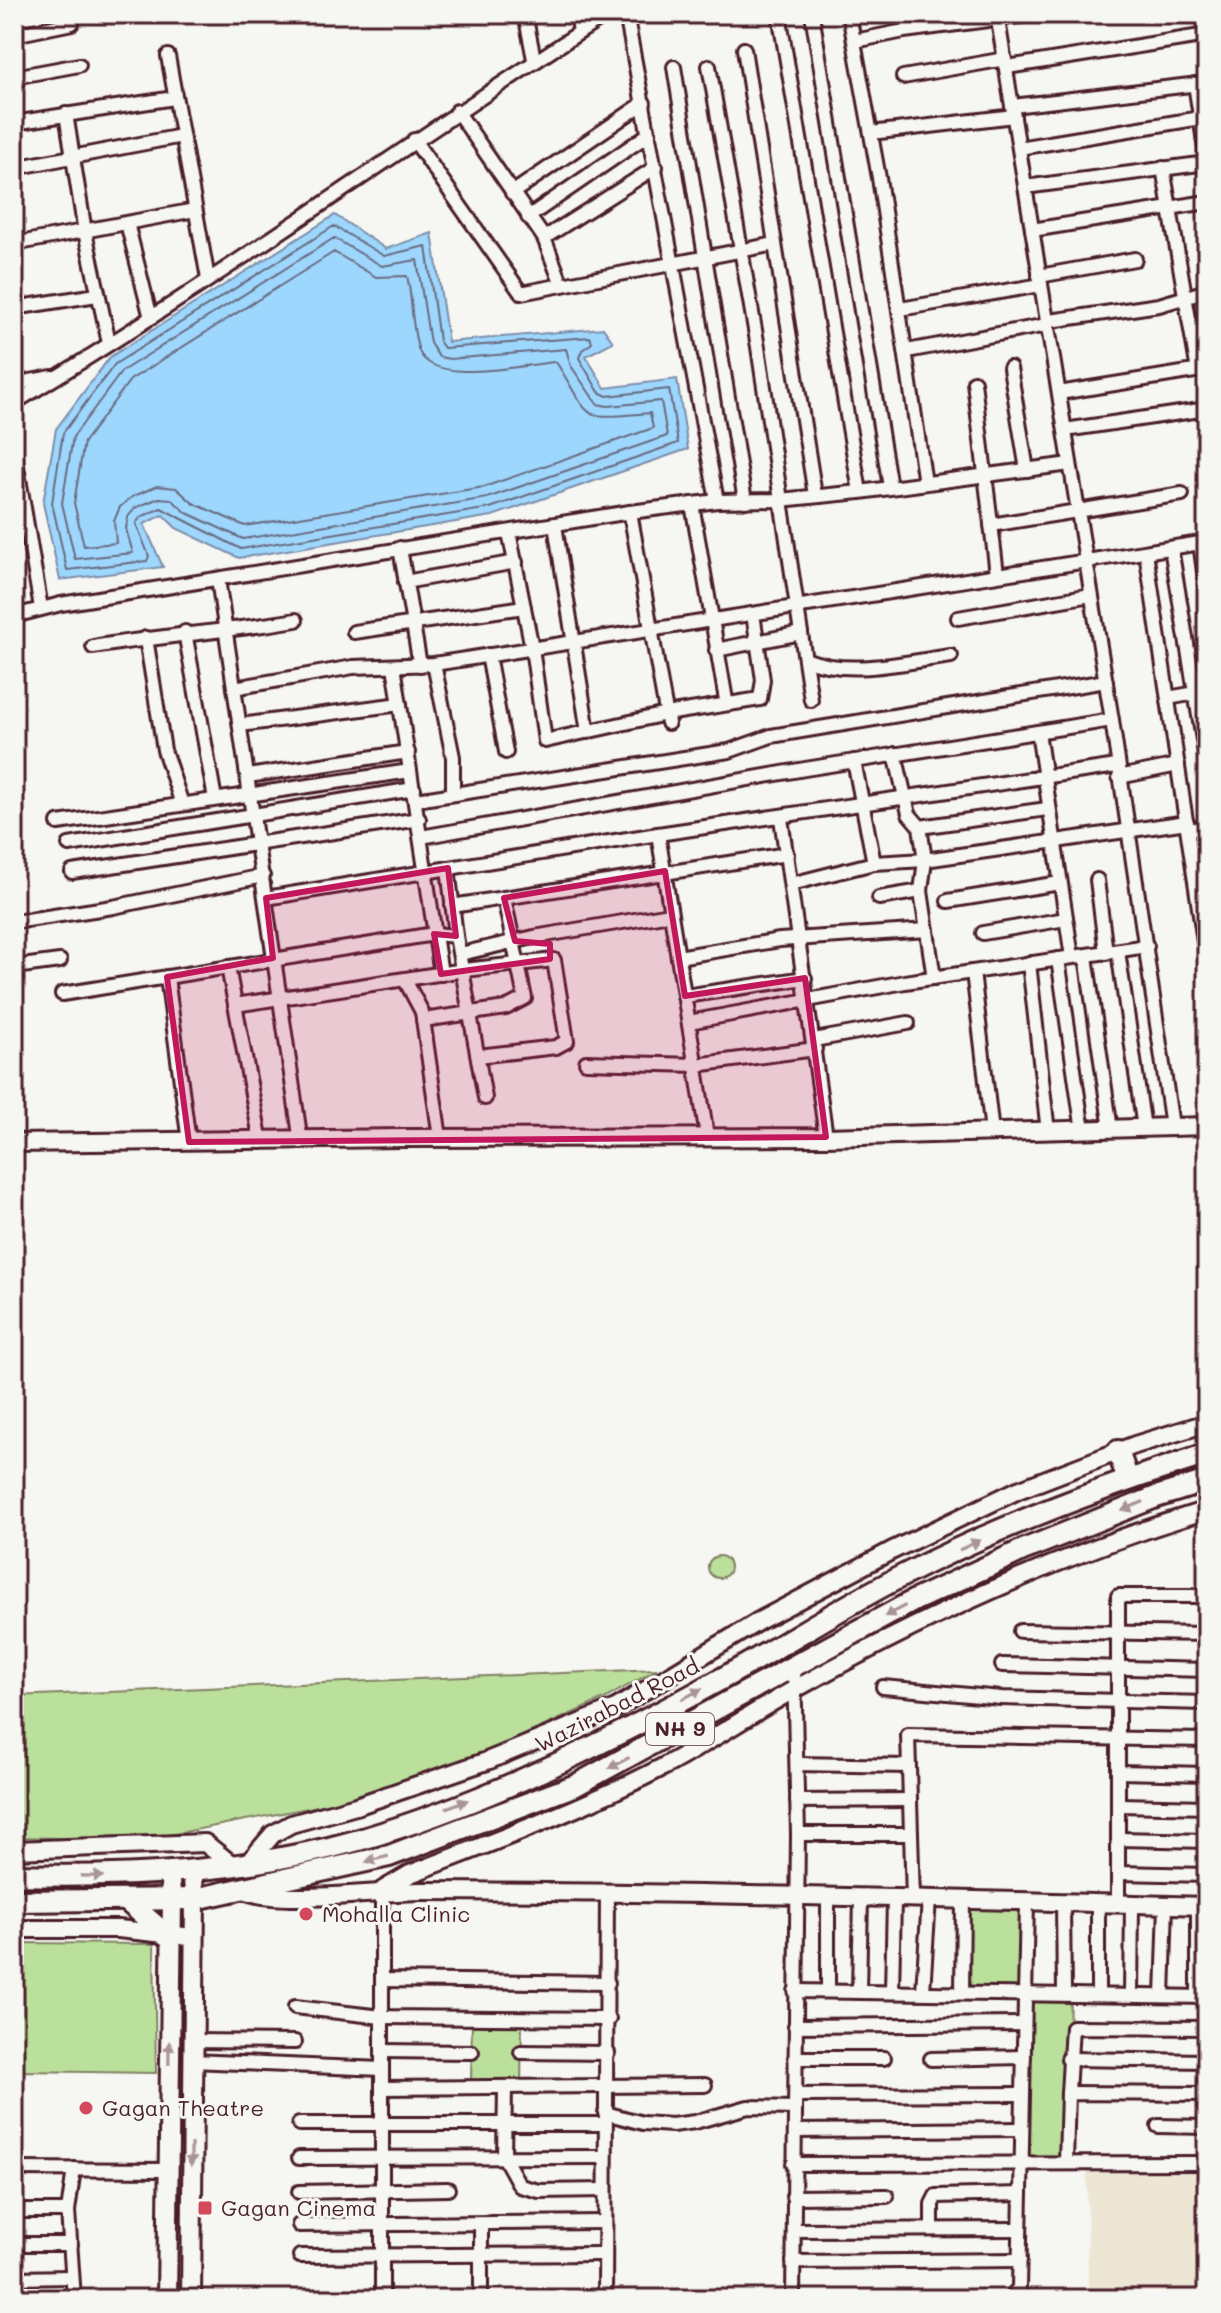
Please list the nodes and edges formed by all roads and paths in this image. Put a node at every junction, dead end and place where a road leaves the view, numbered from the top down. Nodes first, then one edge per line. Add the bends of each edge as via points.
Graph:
1 (525, 14) edge
2 (577, 14) edge
3 (608, 14) edge
4 (626, 14) edge
5 (779, 14) edge
6 (812, 14) edge
7 (849, 14) edge
8 (1035, 14) edge
9 (997, 16) edge
10 (72, 23) dead end
11 (580, 32) junction
12 (14, 35) edge
13 (1207, 35) edge
14 (855, 41) junction
15 (744, 49) dead end
16 (168, 56) dead end
17 (534, 59) junction
18 (1006, 63) junction
19 (79, 65) dead end
20 (709, 66) dead end
21 (674, 67) dead end
22 (14, 77) edge
23 (903, 77) dead end
24 (1201, 84) edge
25 (174, 98) junction
26 (644, 103) junction
27 (457, 111) junction
28 (1014, 111) junction
29 (66, 114) junction
30 (1204, 118) edge
31 (14, 123) edge
32 (871, 133) junction
33 (649, 134) junction
34 (182, 136) junction
35 (414, 140) junction
36 (1019, 148) junction
37 (73, 156) junction
38 (1207, 162) edge
39 (656, 167) junction
40 (14, 168) edge
41 (1163, 168) junction
42 (1025, 187) junction
43 (512, 193) junction
44 (1207, 202) edge
45 (1170, 208) junction
46 (195, 210) junction
47 (528, 217) junction
48 (127, 223) junction
49 (1032, 230) junction
50 (85, 232) junction
51 (544, 238) junction
52 (14, 244) edge
53 (775, 244) junction
54 (741, 250) junction
55 (704, 256) junction
56 (1135, 259) dead end
57 (672, 262) junction
58 (208, 279) junction
59 (1040, 280) junction
60 (562, 285) junction
61 (1207, 291) edge
62 (97, 295) junction
63 (1186, 298) junction
64 (14, 308) edge
65 (900, 309) junction
66 (151, 318) junction
67 (1047, 325) junction
68 (109, 343) junction
69 (907, 351) junction
70 (1010, 368) dead end
71 (1202, 370) edge
72 (59, 376) junction
73 (974, 382) dead end
74 (14, 384) edge
75 (1059, 393) junction
76 (14, 403) edge
77 (1207, 409) edge
78 (1065, 430) junction
79 (14, 449) edge
80 (1070, 464) junction
81 (1027, 470) junction
82 (986, 475) junction
83 (925, 483) junction
84 (890, 487) junction
85 (860, 492) junction
86 (1182, 494) dead end
87 (815, 495) junction
88 (780, 500) junction
89 (717, 501) junction
90 (745, 501) junction
91 (692, 504) junction
92 (630, 512) junction
93 (1078, 512) junction
94 (555, 525) junction
95 (991, 525) junction
96 (509, 532) junction
97 (1203, 542) edge
98 (400, 548) junction
99 (1171, 548) junction
100 (1146, 552) junction
101 (1086, 559) junction
102 (516, 562) junction
103 (997, 574) junction
104 (218, 579) junction
105 (405, 582) junction
106 (1207, 593) edge
107 (1091, 595) junction
108 (524, 607) junction
109 (798, 607) junction
110 (41, 608) junction
111 (753, 614) junction
112 (14, 616) edge
113 (958, 618) dead end
114 (296, 620) dead end
115 (413, 620) junction
116 (711, 620) junction
117 (650, 630) junction
118 (185, 632) junction
119 (226, 632) junction
120 (354, 632) dead end
121 (801, 633) junction
122 (146, 638) junction
123 (574, 641) junction
124 (758, 642) junction
125 (93, 647) dead end
126 (532, 648) junction
127 (716, 650) junction
128 (488, 655) junction
129 (951, 656) dead end
130 (805, 659) junction
131 (427, 664) junction
132 (394, 666) junction
133 (1106, 681) junction
134 (234, 688) junction
135 (1201, 692) edge
136 (1168, 698) junction
137 (726, 700) dead end
138 (811, 700) dead end
139 (400, 704) junction
140 (667, 718) junction
141 (1112, 720) junction
142 (240, 725) junction
143 (588, 732) junction
144 (1038, 732) junction
145 (408, 752) junction
146 (506, 752) dead end
147 (895, 754) junction
148 (854, 761) junction
149 (1207, 764) edge
150 (1178, 765) junction
151 (410, 771) junction
152 (1118, 772) junction
153 (248, 776) junction
154 (1044, 777) junction
155 (250, 794) junction
156 (415, 794) junction
157 (453, 794) junction
158 (215, 799) junction
159 (905, 799) junction
160 (182, 804) junction
161 (862, 805) junction
162 (1047, 809) junction
163 (254, 815) junction
164 (781, 818) junction
165 (419, 819) junction
166 (58, 823) dead end
167 (1187, 826) junction
168 (920, 827) junction
169 (1207, 827) edge
170 (1128, 830) junction
171 (658, 834) junction
172 (421, 837) junction
173 (1054, 839) junction
174 (258, 843) junction
175 (69, 845) dead end
176 (787, 854) junction
177 (925, 860) junction
178 (874, 863) junction
179 (448, 868) junction
180 (665, 871) junction
181 (72, 872) dead end
182 (427, 872) junction
183 (263, 876) junction
184 (1097, 880) dead end
185 (1060, 883) junction
186 (791, 884) junction
187 (921, 891) junction
188 (266, 898) junction
189 (504, 898) junction
190 (879, 898) dead end
191 (948, 901) dead end
192 (452, 906) junction
193 (670, 914) junction
194 (1066, 919) junction
195 (14, 922) edge
196 (927, 930) junction
197 (983, 933) dead end
198 (434, 934) junction
199 (456, 936) junction
200 (799, 939) junction
201 (515, 942) junction
202 (1147, 946) junction
203 (1112, 952) junction
204 (460, 954) junction
205 (1086, 956) junction
206 (678, 957) junction
207 (1072, 957) junction
208 (273, 958) junction
209 (1058, 959) junction
210 (60, 961) dead end
211 (1207, 962) edge
212 (519, 963) junction
213 (1029, 963) junction
214 (14, 967) edge
215 (228, 967) junction
216 (464, 970) junction
217 (973, 972) junction
218 (441, 974) junction
219 (167, 977) junction
220 (805, 978) junction
221 (934, 978) junction
222 (405, 980) junction
223 (62, 994) dead end
224 (685, 996) junction
225 (282, 1000) junction
226 (808, 1000) junction
227 (235, 1005) junction
228 (471, 1012) junction
229 (423, 1020) junction
230 (689, 1022) junction
231 (908, 1023) dead end
232 (814, 1044) junction
233 (478, 1056) junction
234 (586, 1062) dead end
235 (696, 1065) junction
236 (485, 1098) dead end
237 (1172, 1126) junction
238 (1207, 1126) edge
239 (1144, 1128) junction
240 (1111, 1130) junction
241 (1083, 1131) junction
242 (992, 1132) junction
243 (1048, 1132) junction
244 (707, 1136) junction
245 (826, 1137) junction
246 (440, 1138) junction
247 (189, 1142) junction
248 (261, 1142) junction
249 (301, 1142) junction
250 (14, 1143) edge
251 (1207, 1423) edge
252 (1118, 1451) junction
253 (1207, 1454) edge
254 (1128, 1480) junction
255 (1207, 1481) edge
256 (1207, 1510) edge
257 (1207, 1596) edge
258 (1020, 1631) dead end
259 (1118, 1634) junction
260 (1207, 1634) edge
261 (1002, 1665) dead end
262 (794, 1666) junction
263 (1119, 1667) junction
264 (1207, 1670) edge
265 (883, 1687) dead end
266 (796, 1688) junction
267 (1118, 1701) junction
268 (1207, 1703) edge
269 (1118, 1738) junction
270 (1207, 1740) edge
271 (797, 1764) junction
272 (908, 1766) junction
273 (1118, 1772) junction
274 (1207, 1774) edge
275 (909, 1800) junction
276 (797, 1801) junction
277 (1119, 1805) junction
278 (1207, 1807) edge
279 (798, 1834) junction
280 (910, 1834) junction
281 (1119, 1839) junction
282 (1207, 1841) edge
283 (14, 1850) edge
284 (240, 1863) junction
285 (192, 1871) junction
286 (1118, 1873) junction
287 (169, 1874) junction
288 (14, 1875) edge
289 (1207, 1875) edge
290 (242, 1889) junction
291 (382, 1891) junction
292 (607, 1892) junction
293 (797, 1897) junction
294 (828, 1898) junction
295 (195, 1899) junction
296 (861, 1899) junction
297 (921, 1899) junction
298 (172, 1900) junction
299 (894, 1900) junction
300 (963, 1900) junction
301 (14, 1901) edge
302 (127, 1901) junction
303 (1027, 1902) junction
304 (1063, 1903) junction
305 (1098, 1903) junction
306 (1125, 1904) junction
307 (1166, 1905) junction
308 (1203, 1906) edge
309 (14, 1929) edge
310 (193, 1937) junction
311 (170, 1938) junction
312 (382, 1980) junction
313 (608, 1983) junction
314 (859, 1990) junction
315 (795, 1991) junction
316 (828, 1991) junction
317 (892, 1991) junction
318 (923, 1991) junction
319 (962, 1992) junction
320 (1025, 1992) junction
321 (1064, 1993) junction
322 (1098, 1994) junction
323 (1131, 1995) junction
324 (1163, 1996) junction
325 (1202, 1997) edge
326 (295, 2007) dead end
327 (382, 2017) junction
328 (609, 2019) junction
329 (1024, 2024) junction
330 (795, 2026) junction
331 (1207, 2028) edge
332 (192, 2041) junction
333 (295, 2042) dead end
334 (382, 2051) junction
335 (472, 2052) dead end
336 (521, 2052) dead end
337 (608, 2053) junction
338 (1024, 2057) junction
339 (795, 2058) junction
340 (884, 2058) dead end
341 (931, 2059) dead end
342 (1068, 2059) junction
343 (191, 2061) junction
344 (1207, 2061) edge
345 (382, 2069) junction
346 (705, 2085) dead end
347 (505, 2087) junction
348 (606, 2087) junction
349 (382, 2088) junction
350 (1068, 2093) junction
351 (1023, 2094) junction
352 (1207, 2094) edge
353 (796, 2101) junction
354 (605, 2119) junction
355 (299, 2124) dead end
356 (382, 2124) junction
357 (504, 2125) junction
358 (1158, 2126) dead end
359 (1207, 2127) edge
360 (1022, 2129) junction
361 (795, 2131) junction
362 (504, 2157) junction
363 (605, 2157) junction
364 (299, 2158) dead end
365 (382, 2158) junction
366 (1022, 2162) junction
367 (1066, 2162) junction
368 (1207, 2163) edge
369 (793, 2164) junction
370 (14, 2169) edge
371 (74, 2169) junction
372 (167, 2170) junction
373 (448, 2189) dead end
374 (382, 2190) junction
375 (605, 2190) junction
376 (299, 2192) dead end
377 (1021, 2194) junction
378 (887, 2196) dead end
379 (793, 2197) junction
380 (14, 2211) edge
381 (68, 2211) junction
382 (605, 2222) junction
383 (382, 2224) junction
384 (481, 2224) junction
385 (299, 2225) dead end
386 (932, 2229) junction
387 (1020, 2229) junction
388 (794, 2230) junction
389 (14, 2244) edge
390 (71, 2244) junction
391 (605, 2254) junction
392 (300, 2256) dead end
393 (382, 2256) junction
394 (481, 2256) junction
395 (1020, 2260) junction
396 (793, 2262) junction
397 (71, 2277) junction
398 (14, 2278) edge
399 (74, 2299) edge
400 (167, 2299) edge
401 (191, 2299) edge
402 (382, 2299) edge
403 (481, 2299) edge
404 (605, 2299) edge
405 (793, 2299) edge
406 (1009, 2299) edge

1 - 17 street
2 - 11 street
3 - 11 street
4 - 26 street
5 - 85 street
6 - 84 street
7 - 14 street
8 - 9 street
9 - 14 street
9 - 18 street
10 - 12 street
11 - 17 street
13 - 18 street
14 - 32 street
15 - 53 street
16 - 25 street
17 - 27 street
18 - 23 street
18 - 28 street
19 - 22 street
20 - 54 street
21 - 55 street
24 - 28 street
24 - 30 street
25 - 29 street
25 - 34 street
26 - 33 street
26 - 43 street
27 - 35 street
27 - 43 street
28 - 32 street
28 - 36 street
29 - 31 street
29 - 37 street
30 - 36 street
30 - 38 street
32 - 65 street
33 - 39 street
33 - 47 street
34 - 37 street
34 - 46 street
35 - 58 street
35 - 60 street via 521,293
36 - 42 street
37 - 40 street
37 - 50 street
38 - 41 street
39 - 51 street
39 - 57 street
41 - 42 street
41 - 45 street
42 - 49 street
43 - 47 street
44 - 45 street
45 - 49 street
45 - 63 street
46 - 48 street
46 - 58 street
47 - 51 street
48 - 50 street
48 - 66 street
49 - 59 street
50 - 52 street
50 - 62 street
51 - 60 street
53 - 54 street
53 - 87 street
54 - 55 street
54 - 88 street
55 - 57 street
55 - 90 street
56 - 59 street
57 - 60 street
57 - 89 street
58 - 66 street
59 - 65 street
59 - 67 street
61 - 63 street
62 - 64 street
62 - 68 street
63 - 67 street
63 - 71 street
65 - 69 street
66 - 68 street
67 - 69 street
67 - 75 street
68 - 72 street
69 - 83 street
70 - 81 street
71 - 75 street
72 - 74 street
72 - 76 street
73 - 82 street
75 - 78 street
77 - 78 street
78 - 80 street
79 - 110 street
80 - 81 street
80 - 93 street
81 - 82 street
82 - 83 street
82 - 95 street
83 - 84 street
84 - 85 street
85 - 87 street
86 - 93 street
87 - 88 street
88 - 90 street
88 - 109 street
89 - 90 street
89 - 91 street
91 - 92 street
91 - 116 street
92 - 94 street
92 - 117 street
93 - 95 street
93 - 101 street
94 - 96 street
94 - 123 street
95 - 103 street
96 - 98 street
96 - 102 street
97 - 99 street
97 - 106 street
98 - 104 street
98 - 105 street
99 - 100 street
99 - 135 street
100 - 101 street
100 - 136 street
101 - 103 street
101 - 107 street
102 - 105 street
102 - 108 street
103 - 109 street
104 - 110 street
104 - 119 street
105 - 115 street
107 - 113 street
107 - 133 street
108 - 115 street
108 - 126 street
109 - 111 street
109 - 121 street
110 - 112 street
111 - 116 street
111 - 124 street
114 - 119 street
115 - 120 street
115 - 131 street
116 - 117 street
116 - 127 street
117 - 123 street
117 - 140 street
118 - 119 street
118 - 122 street
118 - 158 street
119 - 134 street
121 - 124 street
121 - 130 street
122 - 125 street
122 - 160 street via 164,750
123 - 126 street
123 - 143 street
124 - 127 street
124 - 140 street via 760,699
126 - 128 street
126 - 143 street via 545,741
127 - 137 street
128 - 131 street
128 - 146 street
129 - 130 street via 865,667 823,666
130 - 138 street
131 - 132 street
131 - 157 street via 453,757
132 - 134 street via 353,667
132 - 139 street
133 - 141 street
133 - 157 street via 771,736 729,751
134 - 142 street
135 - 136 street
135 - 149 street
136 - 150 street
139 - 142 street
139 - 145 street
140 - 143 street
141 - 144 street
141 - 152 street
142 - 153 street
144 - 147 street
144 - 154 street
145 - 151 street
145 - 153 street
147 - 148 street
147 - 159 street
148 - 161 street
148 - 172 street
150 - 152 street
150 - 167 street
151 - 155 street
151 - 156 street
152 - 154 street
152 - 170 street
153 - 155 street
154 - 159 street
154 - 162 street
155 - 158 street
155 - 163 street
156 - 157 street
156 - 163 street
156 - 165 street
158 - 160 street
159 - 161 street
159 - 168 street
160 - 166 street
161 - 164 street
161 - 178 street
162 - 168 street
162 - 173 street
163 - 174 street
163 - 175 street
164 - 171 street
164 - 176 street
165 - 172 street
165 - 174 street
167 - 169 street
167 - 170 street
167 - 211 street
168 - 177 street
170 - 173 street
170 - 202 street
171 - 179 street
171 - 180 street
172 - 182 street
173 - 177 street
173 - 185 street
174 - 181 street
174 - 183 street
176 - 180 street
176 - 186 street
177 - 178 street
177 - 187 street
178 - 186 street
179 - 182 street
179 - 192 street
180 - 189 street
180 - 193 street
182 - 188 street
182 - 198 street
183 - 188 street
183 - 195 street
184 - 203 street
185 - 191 street
185 - 194 street
186 - 200 street
187 - 190 street
187 - 196 street
188 - 208 street
189 - 192 street
189 - 201 street
192 - 199 street
193 - 201 street
193 - 206 street
194 - 197 street
194 - 207 street
196 - 200 street
196 - 221 street
198 - 199 street
198 - 208 street
198 - 218 street
199 - 204 street
200 - 206 street
200 - 220 street
201 - 204 street
201 - 212 street
202 - 203 street
202 - 237 street
203 - 205 street
203 - 239 street
204 - 216 street
205 - 207 street
205 - 240 street
206 - 224 street
207 - 209 street
208 - 215 street
208 - 225 street
209 - 213 street
209 - 241 street
210 - 214 street
212 - 216 street
212 - 228 street via 525,998 506,1008
212 - 233 street via 548,959 557,965 567,1041 556,1047
213 - 217 street
213 - 243 street
215 - 219 street
215 - 227 street
216 - 218 street
216 - 228 street
217 - 221 street
217 - 242 street
218 - 222 street
219 - 223 street
219 - 247 street
220 - 224 street
220 - 226 street
221 - 226 street
222 - 225 street
222 - 229 street
224 - 230 street
225 - 227 street
225 - 249 street
226 - 230 street
226 - 232 street
227 - 248 street
228 - 229 street
228 - 233 street
229 - 246 street
230 - 235 street
231 - 232 street
232 - 235 street
232 - 245 street
233 - 236 street
234 - 235 street
235 - 244 street
237 - 238 street
237 - 239 street
239 - 240 street
240 - 241 street
241 - 243 street
242 - 243 street
242 - 245 street
244 - 245 street
244 - 246 street
246 - 249 street
247 - 248 street
247 - 250 street
248 - 249 street
251 - 252 street
252 - 254 main road
252 - 284 street via 1018,1490 891,1551 759,1621 616,1708 487,1761 291,1824
253 - 254 main road, Wazirabad Road / NH 9
284 -> 254 main road, Wazirabad Road / NH 9 via 358,1840 566,1761 903,1576
255 -> 262 main road, NH 9 via 1023,1550 915,1600
256 - 266 street via 1015,1579
257 - 259 street via 1118,1596
258 - 259 street
259 - 260 street
259 - 263 street
261 - 263 street
262 - 266 street
262 -> 290 main road, NH 9 via 576,1785 389,1856
263 - 264 street
263 - 267 street
265 - 267 street
266 - 271 street
266 - 291 street via 662,1767 410,1874
267 - 268 street
267 - 269 street
269 - 270 street
269 - 272 street via 908,1735
269 - 273 street
271 - 272 street
271 - 276 street
272 - 275 street
273 - 274 street
273 - 277 street
275 - 276 street
275 - 280 street
276 - 279 street
277 - 278 street
277 - 281 street
279 - 280 street
279 - 293 street
280 - 297 street
281 - 282 street
281 - 286 street
283 - 284 street via 205,1843
284 - 285 main road, Wazirabad Road / NH 9
285 - 287 main road, Wazirabad Road / NH 9
285 - 295 main road
286 - 289 street
286 - 306 street
288 -> 287 main road, Wazirabad Road / NH 9
287 - 298 main road
290 - 291 street via 265,1897
290 - 295 main road, NH 9
291 - 292 street
291 - 312 street
292 - 293 street
292 - 313 street
293 - 294 street
293 - 315 street
294 - 296 street
294 - 316 street
295 - 298 main road, NH 9
295 - 310 main road
296 - 299 street
296 - 314 street
297 - 299 street
297 - 300 street
297 - 318 street
298 - 302 main road, NH 9
298 - 311 main road
299 - 317 street
300 - 303 street
300 - 319 street
301 - 302 main road, NH 9
302 - 311 main road
303 - 304 street
303 - 320 street
304 - 305 street
304 - 321 street
305 - 306 street
305 - 322 street
306 - 307 street
306 - 323 street
307 - 308 street
307 - 324 street
308 - 325 street
309 - 311 street via 118,1929
310 - 311 street
310 - 332 main road
372 -> 311 main road
312 - 313 street
312 - 327 street
313 - 328 street
314 - 316 street
314 - 317 street
315 - 316 street
315 - 330 street
317 - 318 street
318 - 319 street
319 - 320 street
320 - 321 street
320 - 329 street
321 - 322 street
322 - 323 street
323 - 324 street
324 - 325 street
326 - 327 street
327 - 328 street
327 - 334 street
328 - 337 street
329 - 330 street
329 - 338 street
330 - 339 street
331 - 342 street via 1074,2026
332 - 333 street
332 - 343 main road
334 - 335 street
334 - 345 street
336 - 337 street
337 - 348 street
338 - 341 street
338 - 351 street
339 - 340 street
339 - 353 street
342 - 344 street
342 - 350 street
343 - 345 street
343 -> 401 main road
345 - 349 street
346 - 348 street
347 - 348 street
347 - 349 street
347 - 357 street
348 - 354 street
349 - 356 street
350 - 352 street
350 - 367 street
351 - 353 street
351 - 360 street
353 - 354 street via 672,2125
353 - 361 street
354 - 357 street
354 - 363 street
355 - 356 street
356 - 357 street
356 - 365 street
357 - 362 street
358 - 359 street
360 - 361 street
360 - 366 street
361 - 369 street
362 - 363 street
362 - 365 street
362 - 375 street via 514,2179 529,2189
363 - 375 street
364 - 365 street
365 - 374 street
366 - 367 street
366 - 369 street
366 - 377 street
367 - 368 street
369 - 379 street
370 - 371 street
371 - 372 street
371 - 381 street
372 - 400 main road
373 - 374 street
374 - 376 street
374 - 383 street
375 - 382 street
377 - 386 street via 936,2196
377 - 387 street
378 - 379 street
379 - 388 street
380 - 381 street
381 - 390 street
382 - 384 street
382 - 391 street
383 - 384 street
383 - 385 street
383 - 393 street
384 - 394 street
386 - 387 street
386 - 388 street
387 - 395 street
388 - 396 street
389 - 390 street
390 - 397 street
391 - 394 street
391 - 404 street
392 - 393 street
393 - 394 street
393 - 402 street
394 - 403 street
395 - 396 street
395 - 406 street via 1019,2288
396 - 405 street
397 - 398 street
397 - 399 street

